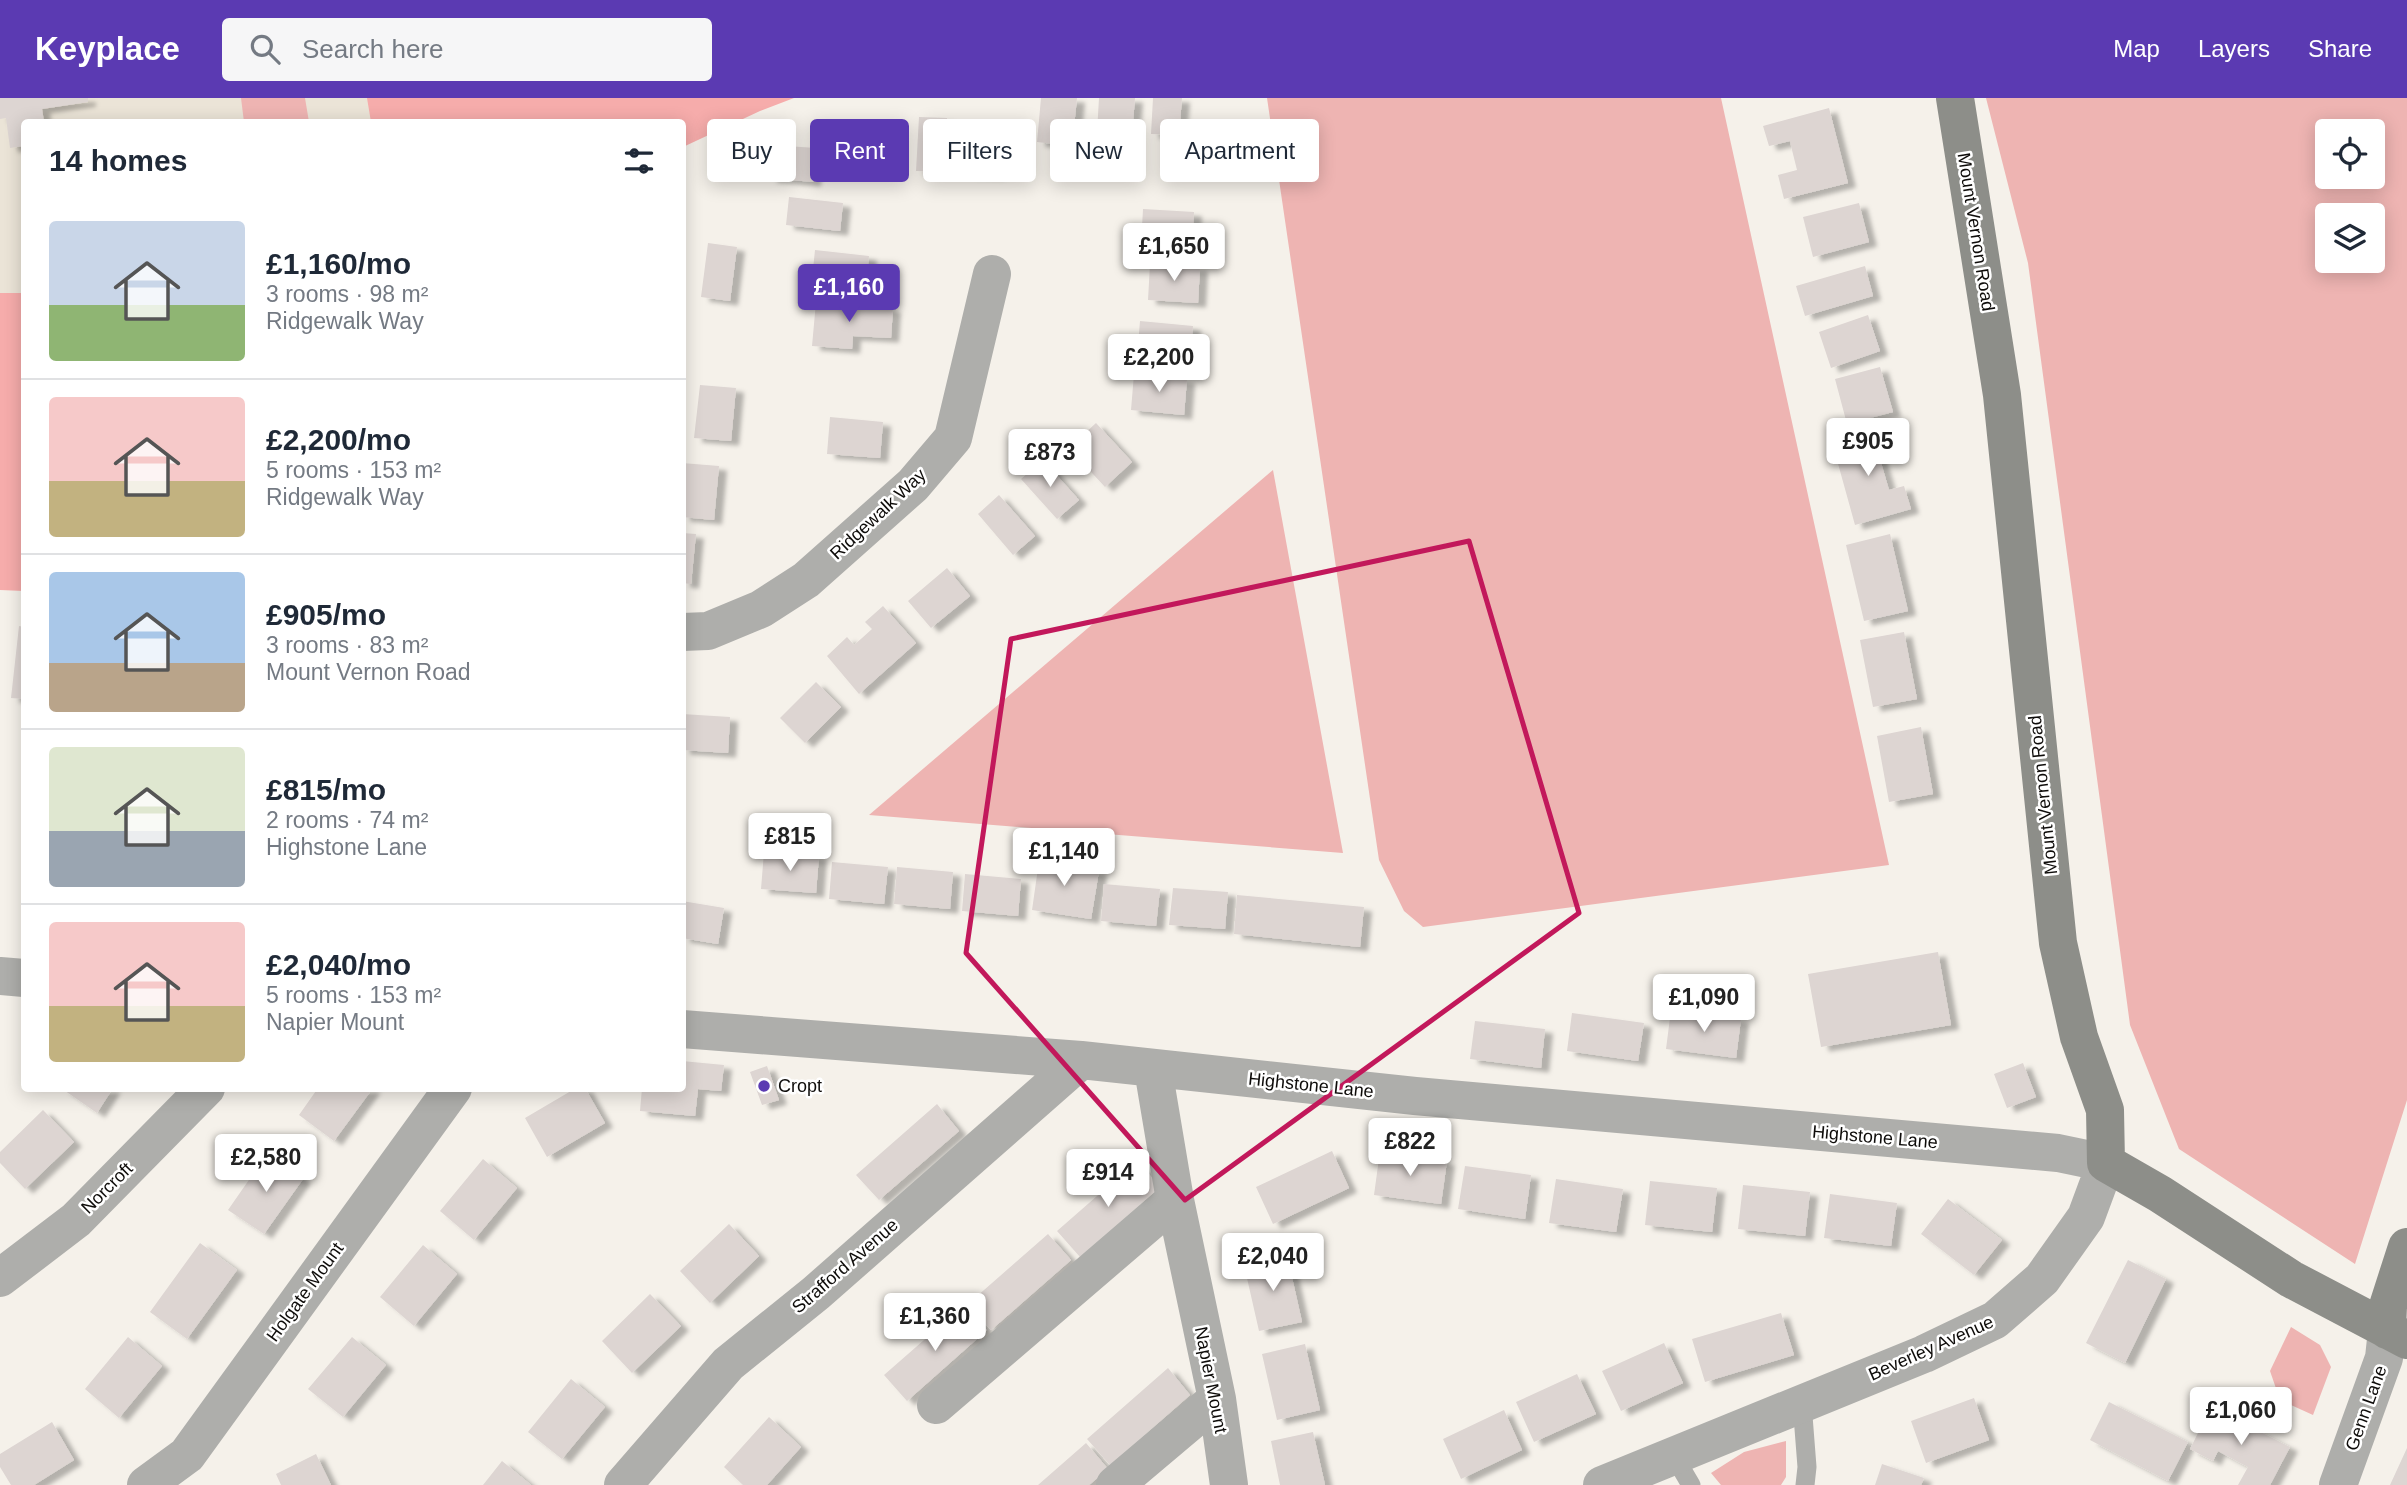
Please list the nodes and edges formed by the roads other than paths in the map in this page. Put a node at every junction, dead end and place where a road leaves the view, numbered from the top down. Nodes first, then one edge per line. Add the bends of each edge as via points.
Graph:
1 (1955, 98) edge
2 (992, 274) dead end
3 (686, 632) edge
4 (0, 976) edge
5 (21, 978) edge
6 (686, 1029) edge
7 (1081, 1060) junction
8 (1153, 1069) junction
9 (202, 1092) edge
10 (450, 1092) edge
11 (2106, 1163) junction
12 (1175, 1200) junction
13 (2407, 1247) edge
14 (0, 1278) edge
15 (2397, 1335) edge
16 (1217, 1399) junction
17 (1802, 1403) junction
18 (936, 1405) dead end
19 (1683, 1470) edge
20 (180, 1474) edge
21 (146, 1485) edge
22 (623, 1485) edge
23 (1115, 1485) edge
24 (1229, 1485) edge
25 (1602, 1485) edge
26 (1805, 1485) edge
27 (2338, 1485) edge

1 - 11 street, Mount Vernon Road via 2002,395 2058,943 2079,1037 2105,1110
2 - 3 street, Ridgewalk Way via 953,438 913,485 806,580 761,609 708,631
4 - 5 street
6 - 7 street, Highstone Lane
7 - 8 street, Highstone Lane
7 - 22 street, Strafford Avenue via 816,1293 728,1364
8 - 11 street, Highstone Lane via 2059,1153
8 - 12 street, Napier Mount
9 - 14 street, Norcroft via 76,1220
10 - 20 street, Holgate Mount via 187,1455
11 - 15 street via 2291,1279
11 - 17 street, Beverley Avenue via 2086,1217 2042,1279 1995,1320
12 - 16 street, Napier Mount
12 - 18 street
13 - 15 street via 2388,1306
15 - 27 street, Genn Lane
16 - 23 street
16 - 24 street, Napier Mount
17 - 19 street, Beverley Avenue
17 - 26 lane
19 - 25 street, Beverley Avenue
20 - 21 street, Holgate Mount

